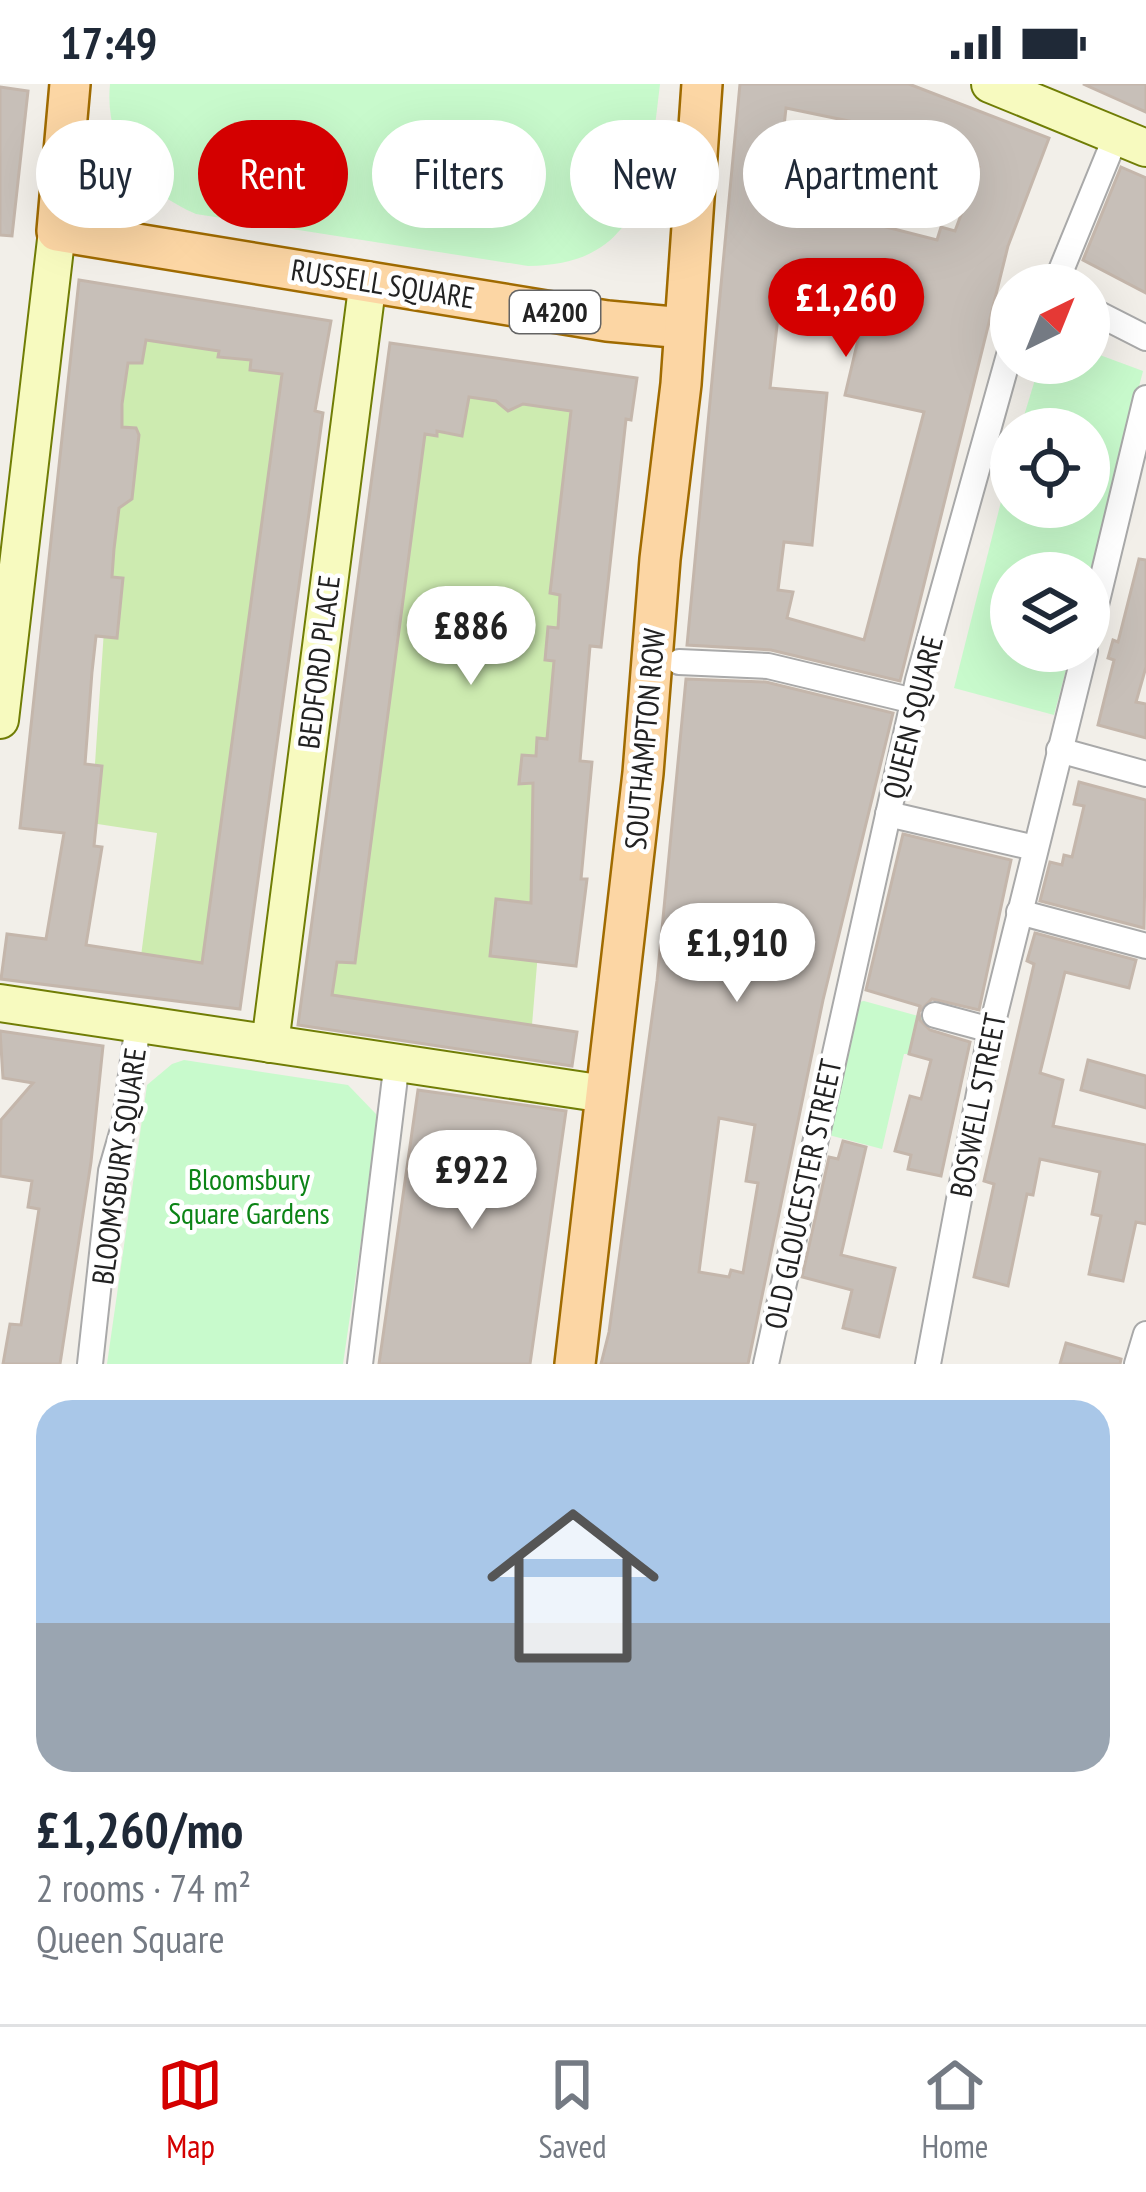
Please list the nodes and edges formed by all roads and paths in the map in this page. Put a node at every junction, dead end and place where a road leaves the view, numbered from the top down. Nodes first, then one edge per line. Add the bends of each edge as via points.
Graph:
1 (70, 84) edge
2 (702, 84) edge
3 (990, 84) edge
4 (1131, 142) edge
5 (57, 231) junction
6 (1066, 264) edge
7 (368, 280) junction
8 (1110, 320) edge
9 (684, 328) junction
10 (1146, 338) edge
11 (1001, 384) edge
12 (1146, 398) edge
13 (1109, 552) edge
14 (679, 662) dead end
15 (1079, 672) edge
16 (914, 700) junction
17 (0, 720) edge
18 (1059, 750) junction
19 (1146, 774) edge
20 (888, 814) junction
21 (1035, 848) junction
22 (1019, 912) junction
23 (1146, 946) edge
24 (0, 1003) edge
25 (935, 1016) dead end
26 (138, 1024) junction
27 (991, 1030) junction
28 (270, 1044) junction
29 (398, 1061) junction
30 (605, 1094) junction
31 (1146, 1334) edge
32 (90, 1364) edge
33 (360, 1364) edge
34 (574, 1364) edge
35 (766, 1364) edge
36 (928, 1364) edge
37 (1137, 1364) edge

1 - 5 main road
2 - 9 main road
3 - 4 street
4 - 6 street
5 - 7 main road, RUSSELL SQUARE / A4200
5 - 17 street
7 - 9 main road, RUSSELL SQUARE / A4200
7 - 28 street, BEDFORD PLACE
8 - 10 street
9 - 30 main road, SOUTHAMPTON ROW
11 - 16 street, QUEEN SQUARE
12 - 13 street
14 - 16 street via 769,666
15 - 18 street
16 - 20 street, QUEEN SQUARE
18 - 19 street
18 - 21 street
20 - 21 street, QUEEN SQUARE
20 - 35 street, OLD GLOUCESTER STREET
21 - 22 street, BOSWELL STREET
22 - 23 street
22 - 27 street, BOSWELL STREET
24 - 26 street
25 - 27 street
26 - 28 street, BLOOMSBURY SQUARE
26 - 32 street, BLOOMSBURY SQUARE via 111,1172
27 - 36 street, BOSWELL STREET
28 - 29 street, BLOOMSBURY SQUARE
29 - 30 street, BLOOMSBURY SQUARE
29 - 33 street
30 - 34 main road, SOUTHAMPTON ROW
31 - 37 street

